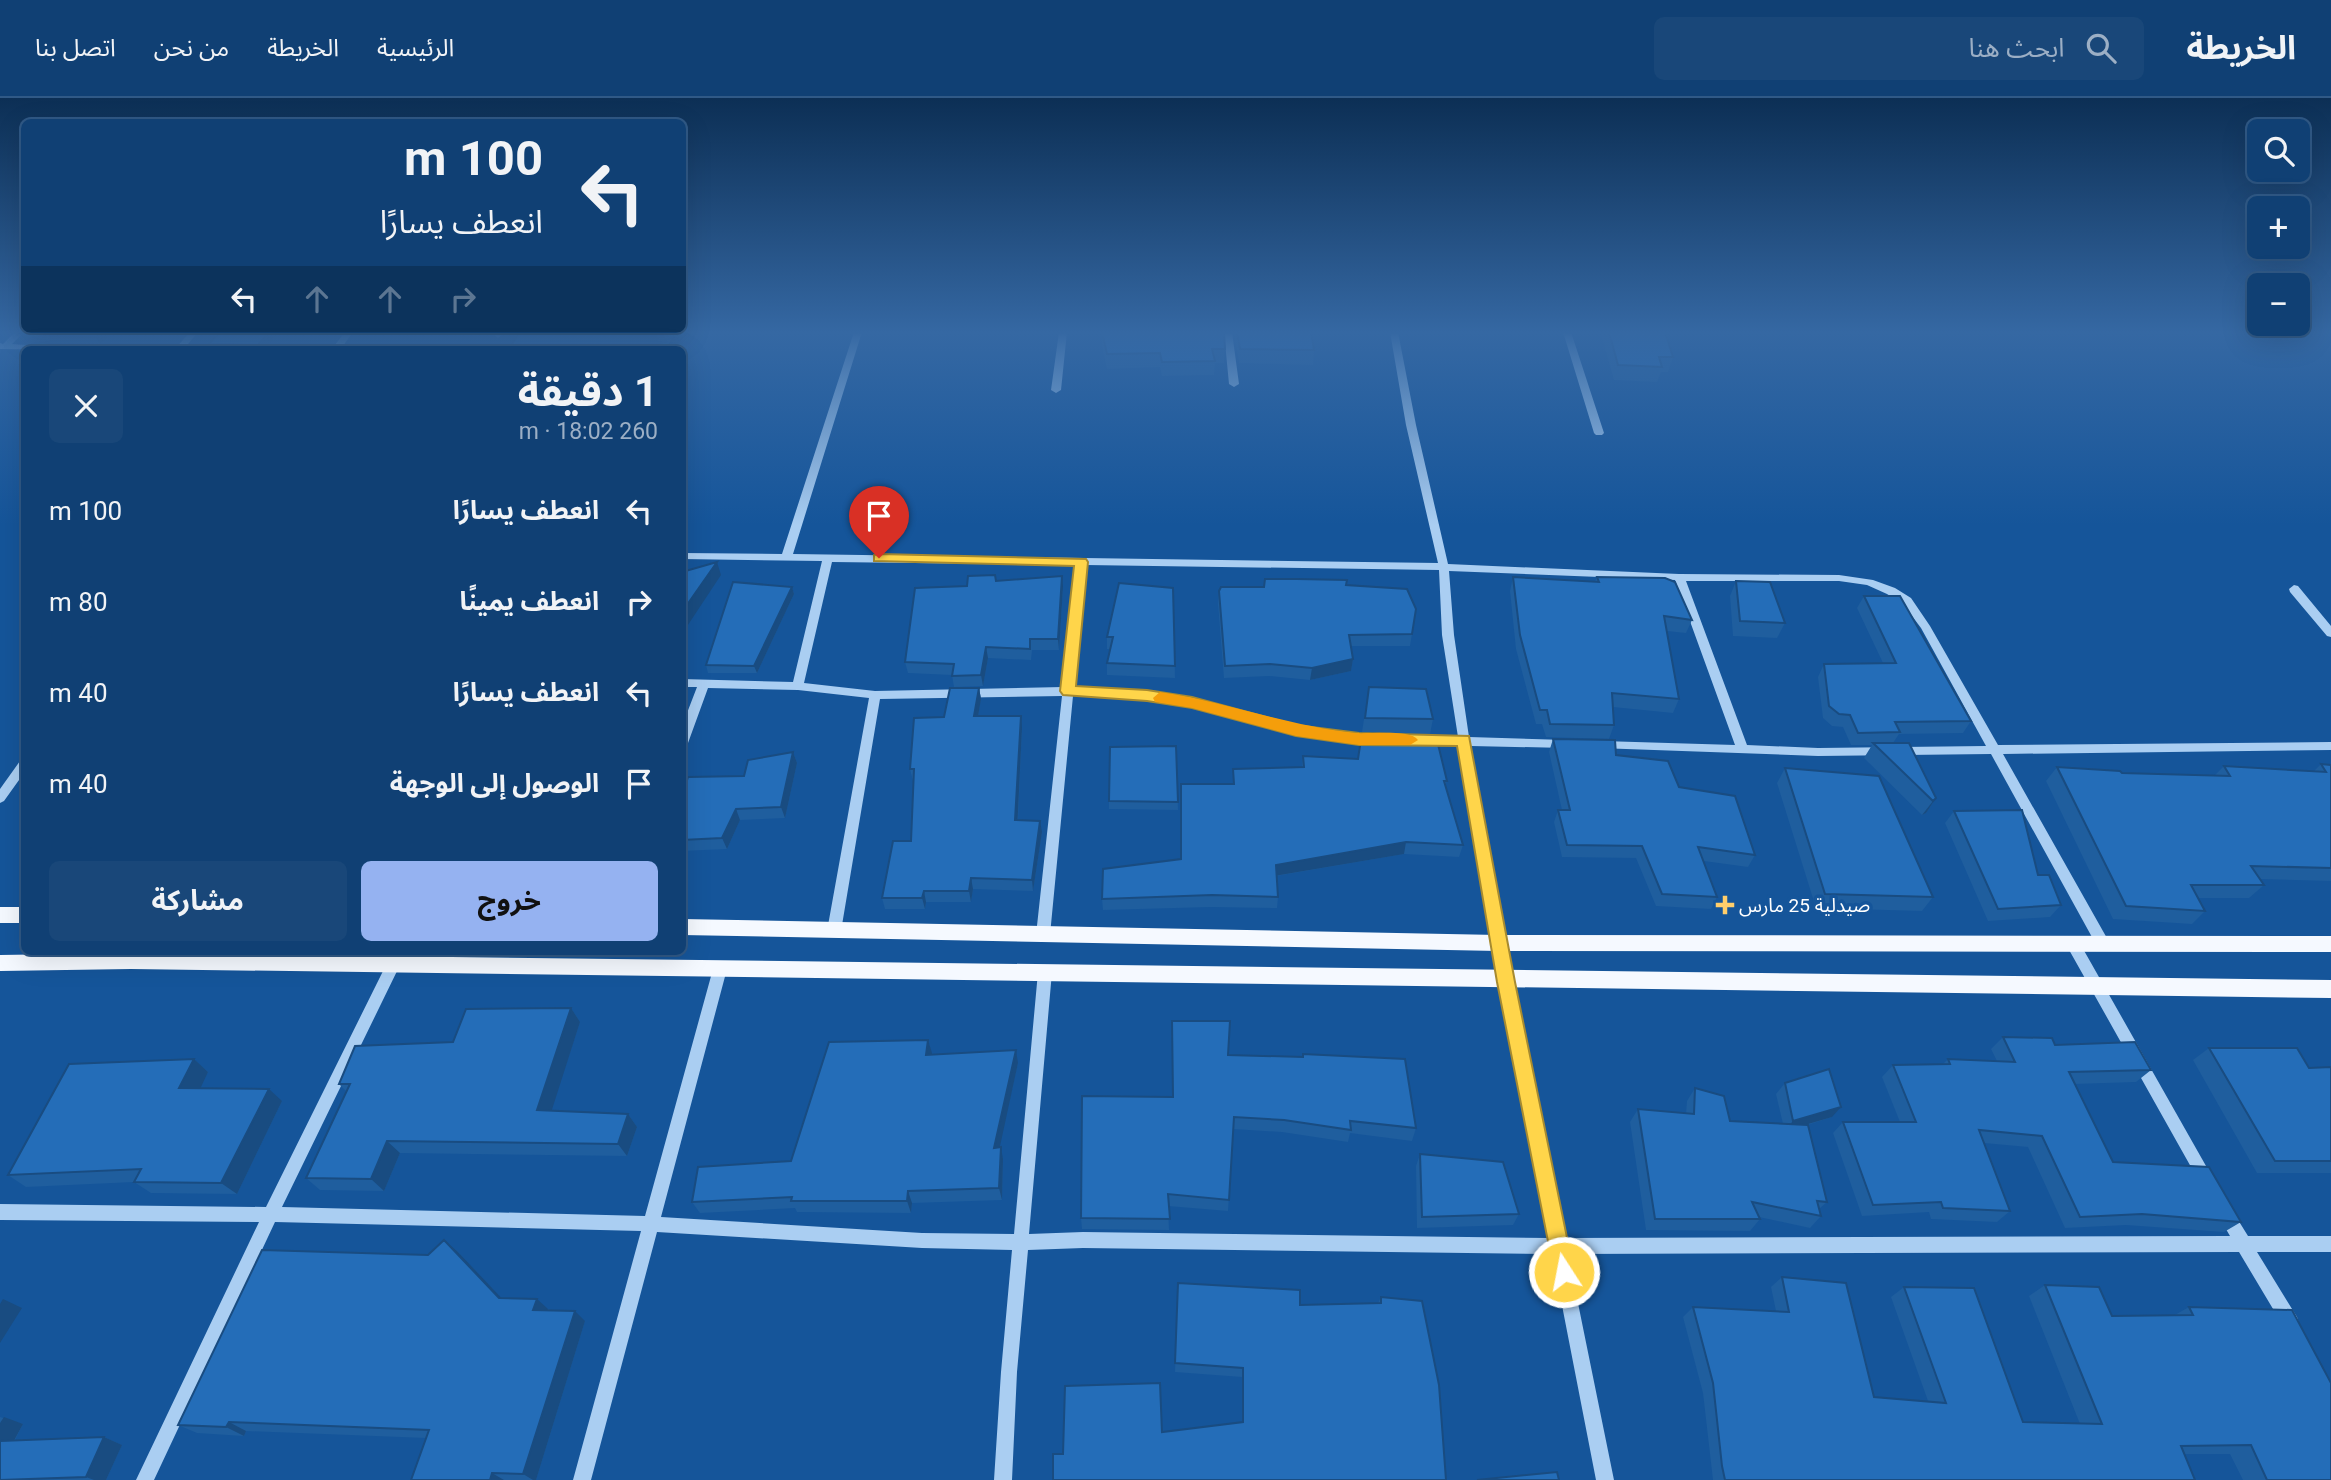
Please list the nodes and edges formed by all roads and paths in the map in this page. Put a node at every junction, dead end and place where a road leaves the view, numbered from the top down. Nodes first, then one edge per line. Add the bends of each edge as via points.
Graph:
1 (838, 396) edge
2 (1406, 396) edge
3 (1587, 396) edge
4 (1599, 433) dead end
5 (686, 556) edge
6 (787, 556) junction
7 (828, 557) junction
8 (1081, 562) junction
9 (1444, 567) junction
10 (1679, 577) junction
11 (2294, 589) dead end
12 (2331, 634) edge
13 (686, 683) edge
14 (704, 684) junction
15 (797, 686) junction
16 (1068, 691) junction
17 (875, 695) junction
18 (686, 732) edge
19 (1385, 739) edge
20 (1411, 740) edge
21 (1464, 740) junction
22 (1575, 744) edge
23 (1589, 744) edge
24 (2331, 747) edge
25 (1742, 749) junction
26 (1993, 750) junction
27 (21, 768) edge
28 (0, 798) edge
29 (0, 915) edge
30 (21, 915) edge
31 (686, 928) edge
32 (834, 931) junction
33 (1042, 935) junction
34 (1498, 943) junction
35 (2073, 944) junction
36 (2103, 944) junction
37 (2331, 944) edge
38 (0, 964) edge
39 (393, 965) junction
40 (720, 969) junction
41 (1045, 972) junction
42 (1506, 982) junction
43 (2097, 987) junction
44 (2331, 989) edge
45 (0, 1212) edge
46 (271, 1213) junction
47 (653, 1224) junction
48 (2241, 1243) junction
49 (1021, 1244) junction
50 (2331, 1244) edge
51 (1559, 1246) junction
52 (2297, 1332) edge
53 (145, 1480) edge
54 (582, 1480) edge
55 (1003, 1480) edge
56 (1605, 1480) edge

1 - 6 street
2 - 9 street
3 - 4 street
5 - 6 street
6 - 7 street
7 - 8 street
7 - 15 street
8 - 9 street
8 - 16 street
9 - 10 street
9 - 21 street via 1448,635
10 - 25 street
10 - 26 street via 1839,578 1891,591 1907,601 1925,626
11 - 12 street
13 - 14 street
14 - 15 street
14 - 18 street
15 - 17 street
16 - 17 street
16 - 19 street via 1181,701 1296,730
16 - 33 street
17 - 32 street
20 - 21 street
21 - 22 street
21 - 34 street
23 - 25 street
24 - 26 street
25 - 26 street
26 - 36 street
27 - 28 street
29 - 30 main road
31 - 32 main road
32 - 33 main road
33 - 34 main road
34 - 35 main road
34 - 42 street
35 - 36 main road
35 - 43 street
36 - 37 main road
38 - 39 main road
39 - 40 main road
39 - 46 street
40 - 41 main road
40 - 47 street
41 - 42 main road
41 - 49 street
42 - 43 main road
42 - 51 street
43 - 44 main road
43 - 48 street
45 - 46 street
46 - 47 street
46 - 53 street
47 - 49 street
47 - 54 street
48 - 50 street
48 - 51 street
48 - 52 street
49 - 51 street via 1083,1240
49 - 55 street
51 - 56 street

